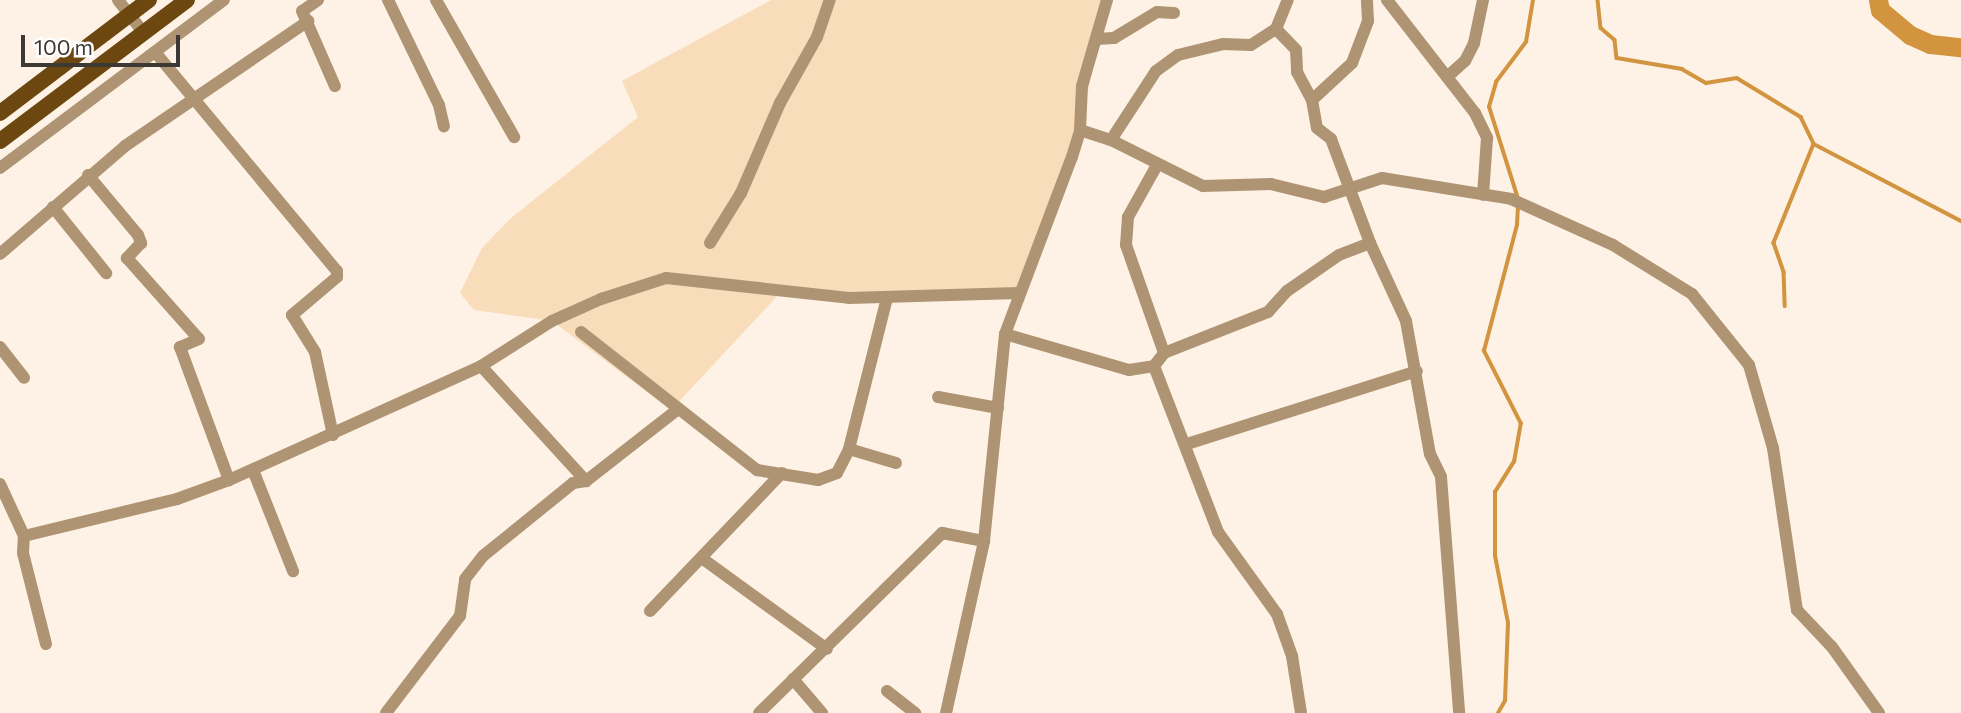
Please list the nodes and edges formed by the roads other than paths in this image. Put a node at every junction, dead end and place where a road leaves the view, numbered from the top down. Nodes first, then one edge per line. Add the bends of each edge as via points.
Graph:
1 (118, 0) edge
2 (149, 0) edge
3 (187, 0) edge
4 (224, 0) edge
5 (318, 0) edge
6 (388, 0) edge
7 (436, 0) edge
8 (830, 0) edge
9 (1107, 0) edge
10 (1289, 0) edge
11 (1367, 0) edge
12 (1387, 0) edge
13 (1483, 0) edge
14 (1174, 13) dead end
15 (129, 15) junction
16 (308, 21) junction
17 (1276, 29) junction
18 (143, 32) junction
19 (1096, 39) junction
20 (155, 52) junction
21 (1447, 77) junction
22 (335, 86) dead end
23 (193, 97) junction
24 (1312, 100) junction
25 (0, 113) edge
26 (444, 126) dead end
27 (1080, 130) junction
28 (514, 137) dead end
29 (1111, 140) junction
30 (0, 141) edge
31 (1157, 165) junction
32 (0, 168) edge
33 (88, 175) junction
34 (1349, 188) junction
35 (1483, 195) junction
36 (53, 207) junction
37 (710, 243) dead end
38 (1370, 243) junction
39 (0, 254) edge
40 (106, 273) dead end
41 (1019, 293) junction
42 (887, 298) junction
43 (582, 332) dead end
44 (1004, 334) junction
45 (0, 347) edge
46 (1164, 352) junction
47 (481, 366) junction
48 (1154, 366) junction
49 (1417, 371) junction
50 (24, 378) dead end
51 (938, 397) dead end
52 (998, 408) junction
53 (678, 409) junction
54 (333, 435) junction
55 (1187, 444) junction
56 (849, 449) junction
57 (896, 463) dead end
58 (253, 470) junction
59 (782, 473) junction
60 (229, 480) junction
61 (586, 481) junction
62 (0, 484) edge
63 (24, 536) junction
64 (984, 541) junction
65 (703, 559) junction
66 (293, 571) dead end
67 (650, 611) dead end
68 (46, 644) dead end
69 (827, 649) junction
70 (793, 679) junction
71 (887, 691) dead end
72 (386, 713) edge
73 (759, 713) edge
74 (822, 713) edge
75 (915, 713) edge
76 (946, 713) edge
77 (1301, 713) edge
78 (1459, 713) edge
79 (1879, 713) edge

1 - 15 street
2 - 15 main road
3 - 18 main road
4 - 20 street
5 - 16 street via 302,11
6 - 26 street via 439,105
7 - 28 street
8 - 37 street via 817,37 780,103 741,193
9 - 19 street
10 - 17 street
11 - 24 street via 1368,21 1352,64
12 - 21 street
13 - 21 street via 1474,43 1465,61
14 - 19 street via 1157,12 1114,38
15 - 18 street
15 - 25 main road
16 - 22 street
16 - 23 street
17 - 24 street via 1296,50 1297,72
17 - 29 street via 1251,45 1223,44 1178,55 1156,71
18 - 30 main road
19 - 27 street via 1082,86
20 - 23 street
20 - 32 street
21 - 35 street via 1475,113 1487,138
23 - 33 street
23 - 54 street via 337,271 337,277 292,315 315,352
24 - 34 street via 1317,128 1331,139
27 - 29 street
27 - 41 street
29 - 31 street
31 - 34 street via 1203,186 1271,184 1324,197
31 - 46 street via 1128,217 1126,245
33 - 36 street
33 - 60 street via 138,234 141,243 127,258 199,339 180,347
34 - 35 street via 1382,178
34 - 38 street
35 - 79 street via 1517,200 1613,245 1670,278 1716,320 1749,365 1773,448 1797,610 1832,647
36 - 39 street
36 - 40 street
38 - 46 street via 1339,255 1287,291 1268,312
38 - 49 street via 1406,321
41 - 42 street
41 - 44 street
42 - 47 street via 787,293 666,278 552,321
42 - 56 street
43 - 53 street
44 - 48 street via 1129,370
44 - 52 street
45 - 50 street
46 - 48 street
47 - 54 street
47 - 61 street
48 - 55 street
49 - 55 street
49 - 78 street via 1430,454 1441,477
51 - 52 street
52 - 64 street
53 - 59 street via 757,470
53 - 61 street
54 - 58 street
55 - 77 street via 1218,532 1277,614 1292,656
56 - 57 street
56 - 59 street via 837,472 818,480
58 - 60 street
58 - 66 street
59 - 65 street
60 - 63 street via 177,499
61 - 72 street via 573,483 482,556 465,579 460,616
62 - 63 street
63 - 68 street via 23,553
64 - 69 street via 942,534
64 - 76 street
65 - 67 street
65 - 69 street
69 - 70 street
70 - 73 street
70 - 74 street
71 - 75 street

